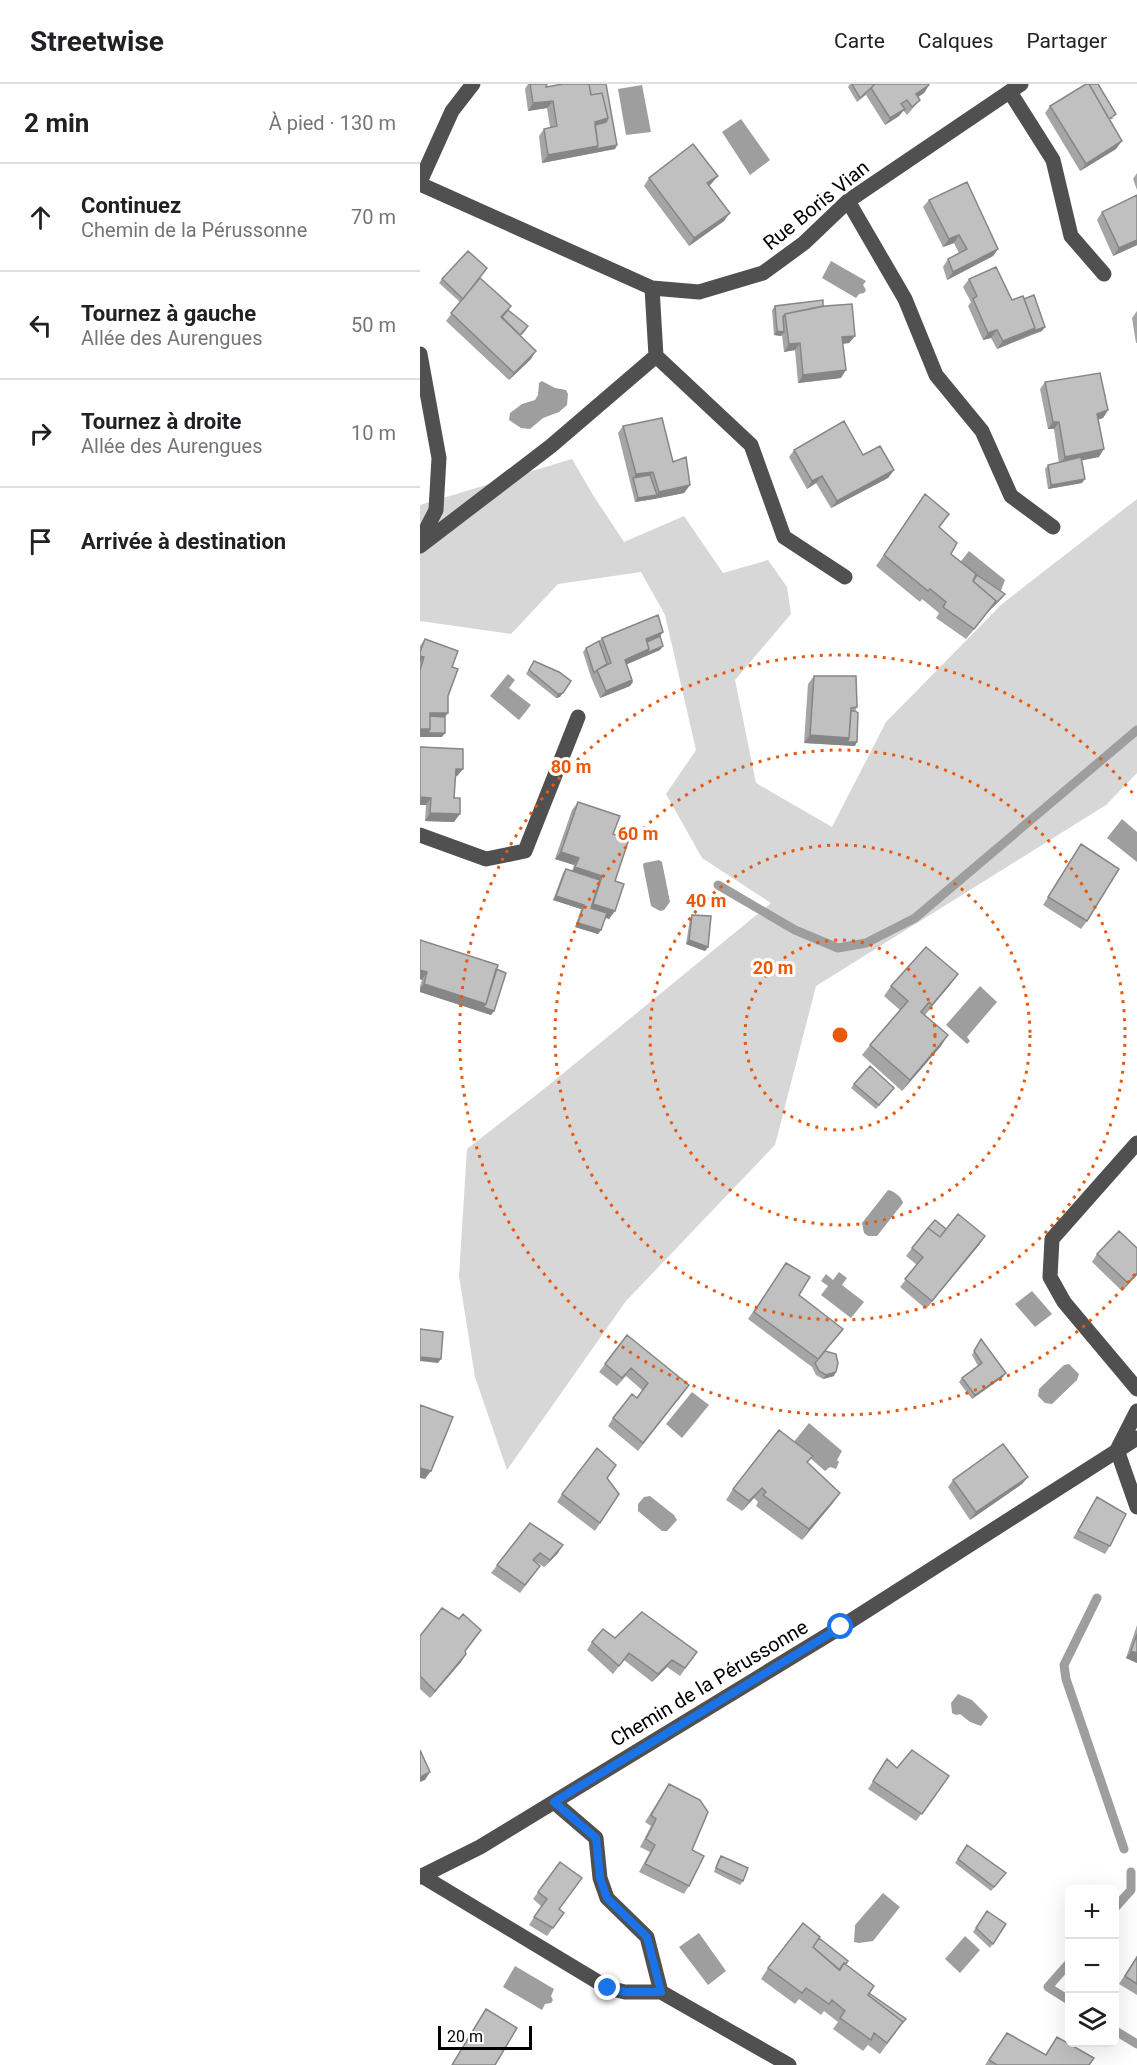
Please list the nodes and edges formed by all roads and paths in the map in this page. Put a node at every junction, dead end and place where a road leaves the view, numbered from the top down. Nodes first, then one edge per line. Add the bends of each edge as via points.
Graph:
1 (473, 84) edge
2 (1016, 88) edge
3 (420, 183) edge
4 (849, 201) junction
5 (1104, 274) dead end
6 (652, 288) junction
7 (420, 354) edge
8 (656, 356) junction
9 (1053, 527) dead end
10 (420, 541) edge
11 (420, 546) edge
12 (844, 577) dead end
13 (578, 717) dead end
14 (420, 835) edge
15 (1137, 1143) edge
16 (1137, 1389) edge
17 (1137, 1411) edge
18 (1137, 1438) edge
19 (1117, 1450) junction
20 (1137, 1507) edge
21 (554, 1802) junction
22 (421, 1876) edge
23 (661, 1992) junction
24 (789, 2065) edge

1 - 3 street via 452,111
2 - 4 street, Rue Boris Vian
2 - 5 street via 1053,160 1071,236
3 - 6 street, Rue Boris Vian
4 - 6 street, Rue Boris Vian via 804,243 763,273 699,292
4 - 9 street via 905,299 936,375 982,431 1011,496
6 - 8 street
7 - 10 street via 439,458 436,510
8 - 11 street via 551,446
8 - 12 street via 751,445 784,537
13 - 14 street via 525,851 486,859
15 - 16 street via 1052,1239 1050,1276 1064,1302
17 - 19 street
18 - 19 street, Chemin de la Pérussonne
19 - 20 street
19 - 21 street, Chemin de la Pérussonne via 841,1627
21 - 22 street, Chemin de la Pérussonne via 480,1847
21 - 23 street via 596,1838 600,1878 607,1898 647,1937
22 - 23 street via 608,1988
23 - 24 street

